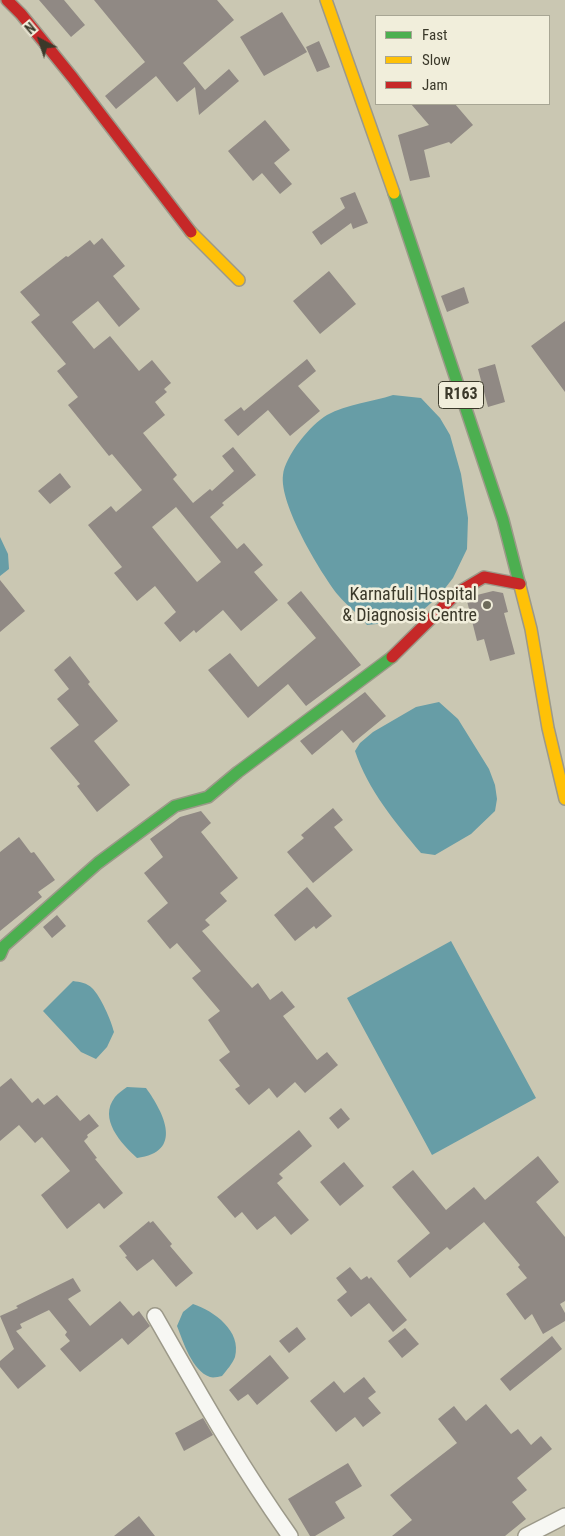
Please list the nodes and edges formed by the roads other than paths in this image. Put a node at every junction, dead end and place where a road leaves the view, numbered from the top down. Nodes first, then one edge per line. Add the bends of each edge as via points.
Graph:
1 (7, 0) edge
2 (326, 0) edge
3 (239, 280) dead end
4 (520, 584) junction
5 (565, 798) edge
6 (0, 955) edge
7 (155, 1316) dead end
8 (565, 1516) edge
9 (290, 1536) edge
10 (526, 1536) edge

1 - 3 street via 72,78 186,227
2 - 4 street, R163 via 503,520
4 - 5 street, R163
4 - 6 street via 484,577 457,593 396,654 208,797 175,806 98,863 4,946
7 - 9 street via 212,1415
8 - 10 street

